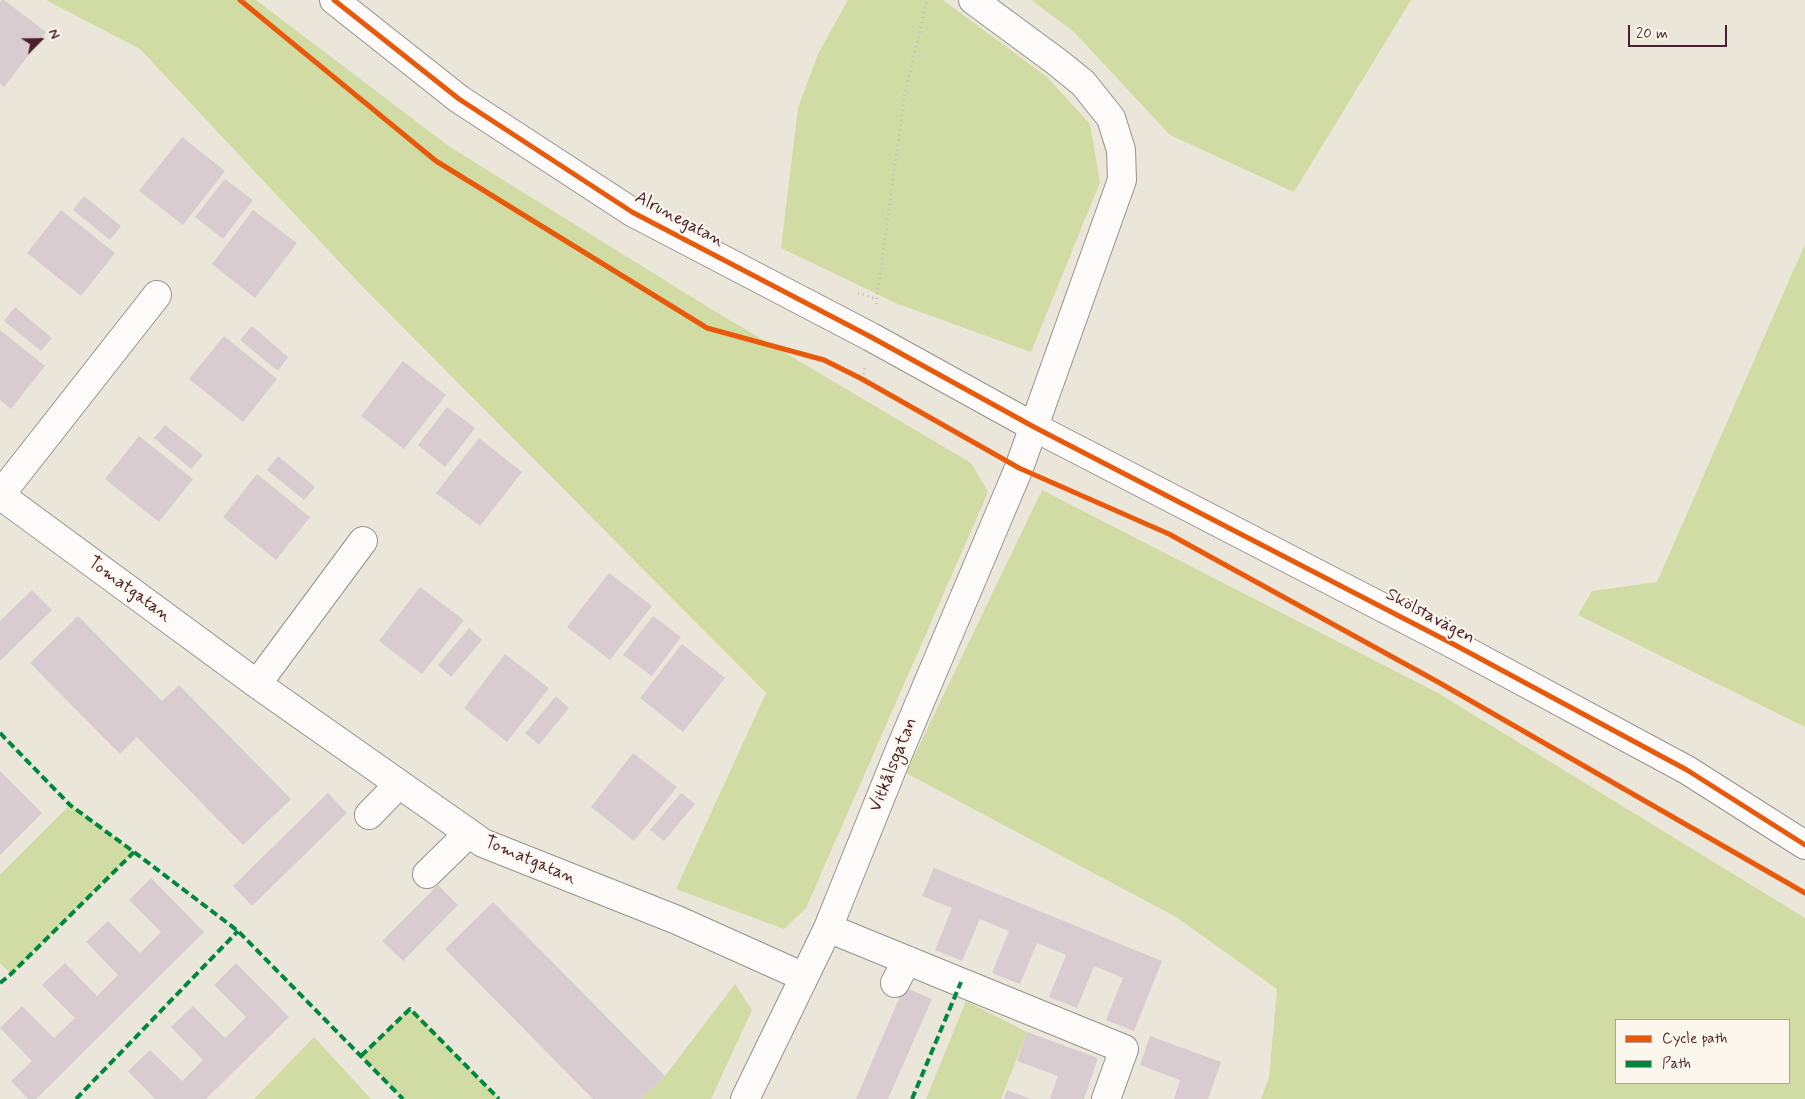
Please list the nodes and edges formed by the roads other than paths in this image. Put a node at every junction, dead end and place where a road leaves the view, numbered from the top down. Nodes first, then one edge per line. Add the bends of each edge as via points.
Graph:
1 (334, 0) edge
2 (973, 0) edge
3 (157, 295) dead end
4 (1034, 427) junction
5 (0, 495) edge
6 (363, 541) dead end
7 (257, 684) junction
8 (399, 784) junction
9 (369, 815) dead end
10 (469, 833) junction
11 (1805, 845) edge
12 (427, 874) dead end
13 (828, 928) junction
14 (804, 976) junction
15 (745, 1099) edge
16 (1106, 1099) edge

1 - 4 street, Alrunegatan via 459,99 632,212
2 - 4 street, Vitkålsgatan via 1083,83 1111,118 1121,150 1122,180
3 - 5 street, Tomatgatan
4 - 11 street, Skölstavägen via 1446,640 1678,766
4 - 13 street, Vitkålsgatan
5 - 7 street, Tomatgatan
6 - 7 street
7 - 8 street, Tomatgatan
8 - 9 street
8 - 10 street, Tomatgatan
10 - 12 street
10 - 14 street, Tomatgatan via 483,843 677,920
13 - 14 street, Vitkålsgatan
13 - 16 street via 901,971 1124,1049
14 - 15 street, Vitkålsgatan

